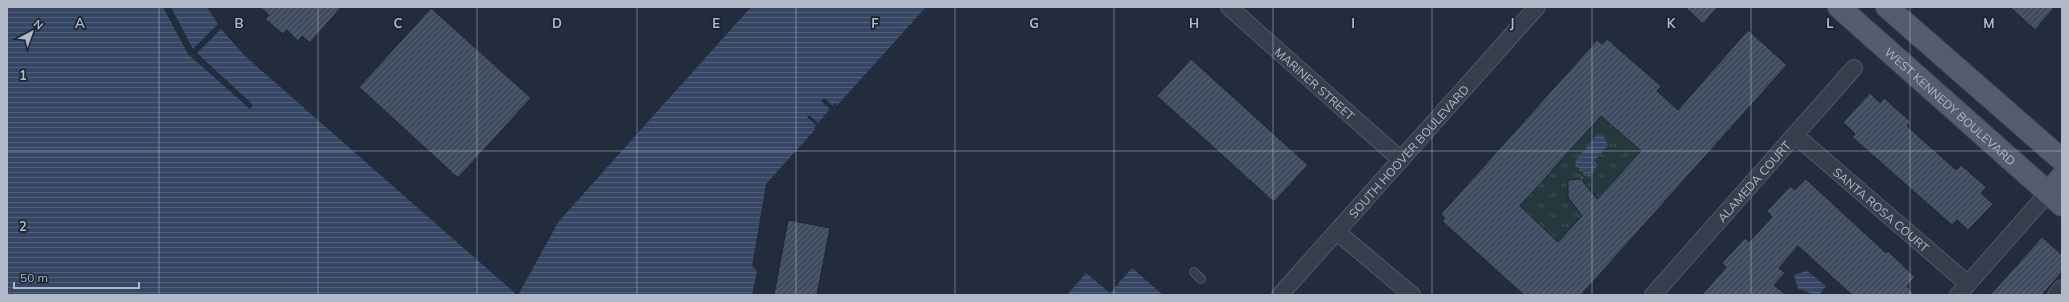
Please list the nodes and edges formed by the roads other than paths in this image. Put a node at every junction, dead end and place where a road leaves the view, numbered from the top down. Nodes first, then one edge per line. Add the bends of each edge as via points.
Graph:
1 (1229, 7) edge
2 (1537, 7) edge
3 (1839, 7) edge
4 (1887, 7) edge
5 (1854, 68) dead end
6 (1795, 134) junction
7 (1401, 160) junction
8 (2062, 160) edge
9 (2057, 192) edge
10 (1337, 232) junction
11 (1194, 272) dead end
12 (1201, 279) dead end
13 (2062, 288) edge
14 (1963, 289) edge
15 (1280, 295) edge
16 (1412, 295) edge
17 (1653, 295) edge
18 (2056, 295) edge

1 - 7 street, MARINER STREET
2 - 7 street, SOUTH HOOVER BOULEVARD
3 - 9 main road, WEST KENNEDY BOULEVARD
4 - 8 main road
5 - 6 street, ALAMEDA COURT
6 - 14 street, SANTA ROSA COURT
6 - 17 street, ALAMEDA COURT
7 - 10 street, SOUTH HOOVER BOULEVARD
9 - 14 street
10 - 15 street, SOUTH HOOVER BOULEVARD
10 - 16 street
11 - 12 lane
13 - 18 street

